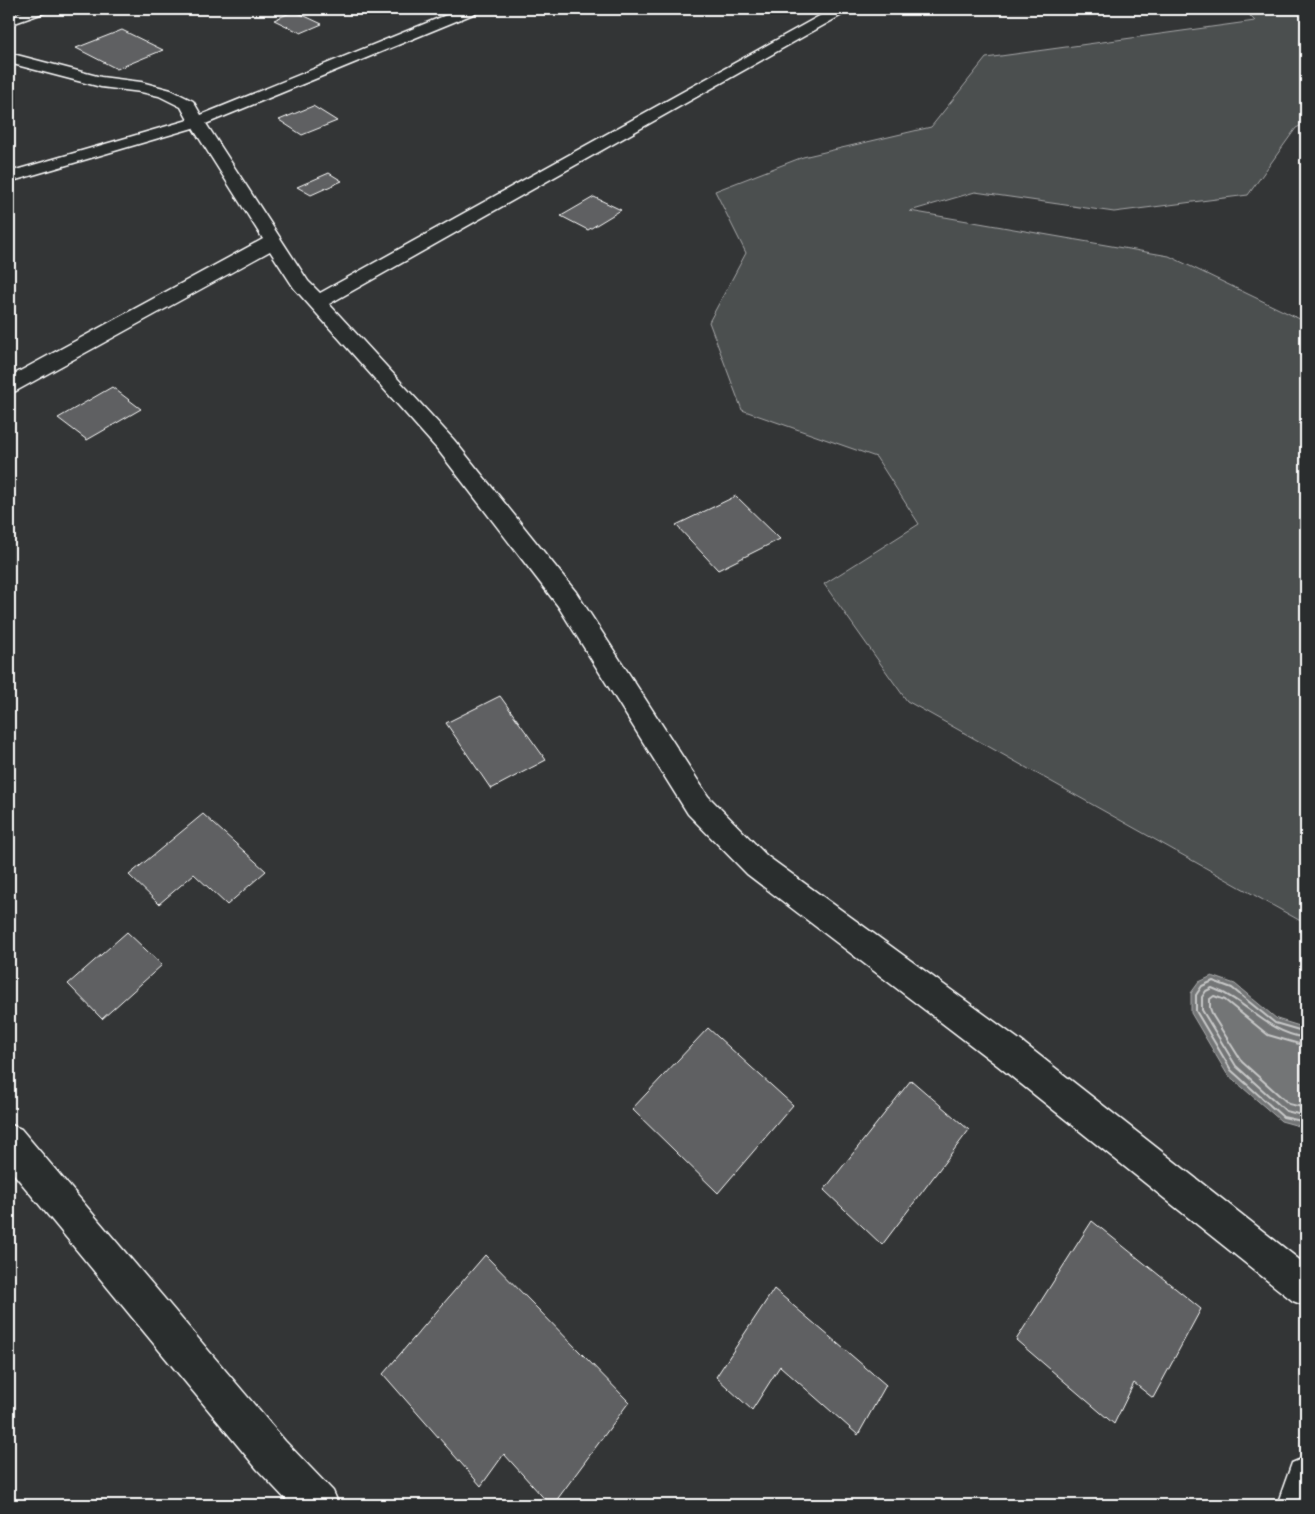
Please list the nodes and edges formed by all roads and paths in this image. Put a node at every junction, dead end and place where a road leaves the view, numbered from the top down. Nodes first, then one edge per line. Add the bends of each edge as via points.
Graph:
1 (41, 9) edge
2 (473, 9) edge
3 (842, 9) edge
4 (9, 21) edge
5 (9, 58) edge
6 (197, 122) junction
7 (9, 177) edge
8 (274, 241) junction
9 (318, 302) junction
10 (9, 386) edge
11 (9, 1141) edge
12 (1306, 1288) edge
13 (1306, 1477) edge
14 (319, 1505) edge
15 (1297, 1505) edge

1 - 4 street
2 - 6 street
3 - 9 street
5 - 6 street via 100,82 141,87 165,94 188,104
6 - 7 street
6 - 8 street
8 - 9 street
8 - 10 street
9 - 12 street via 446,445 567,600 698,805 757,865 1009,1053
11 - 14 street via 271,1455
13 - 15 street

